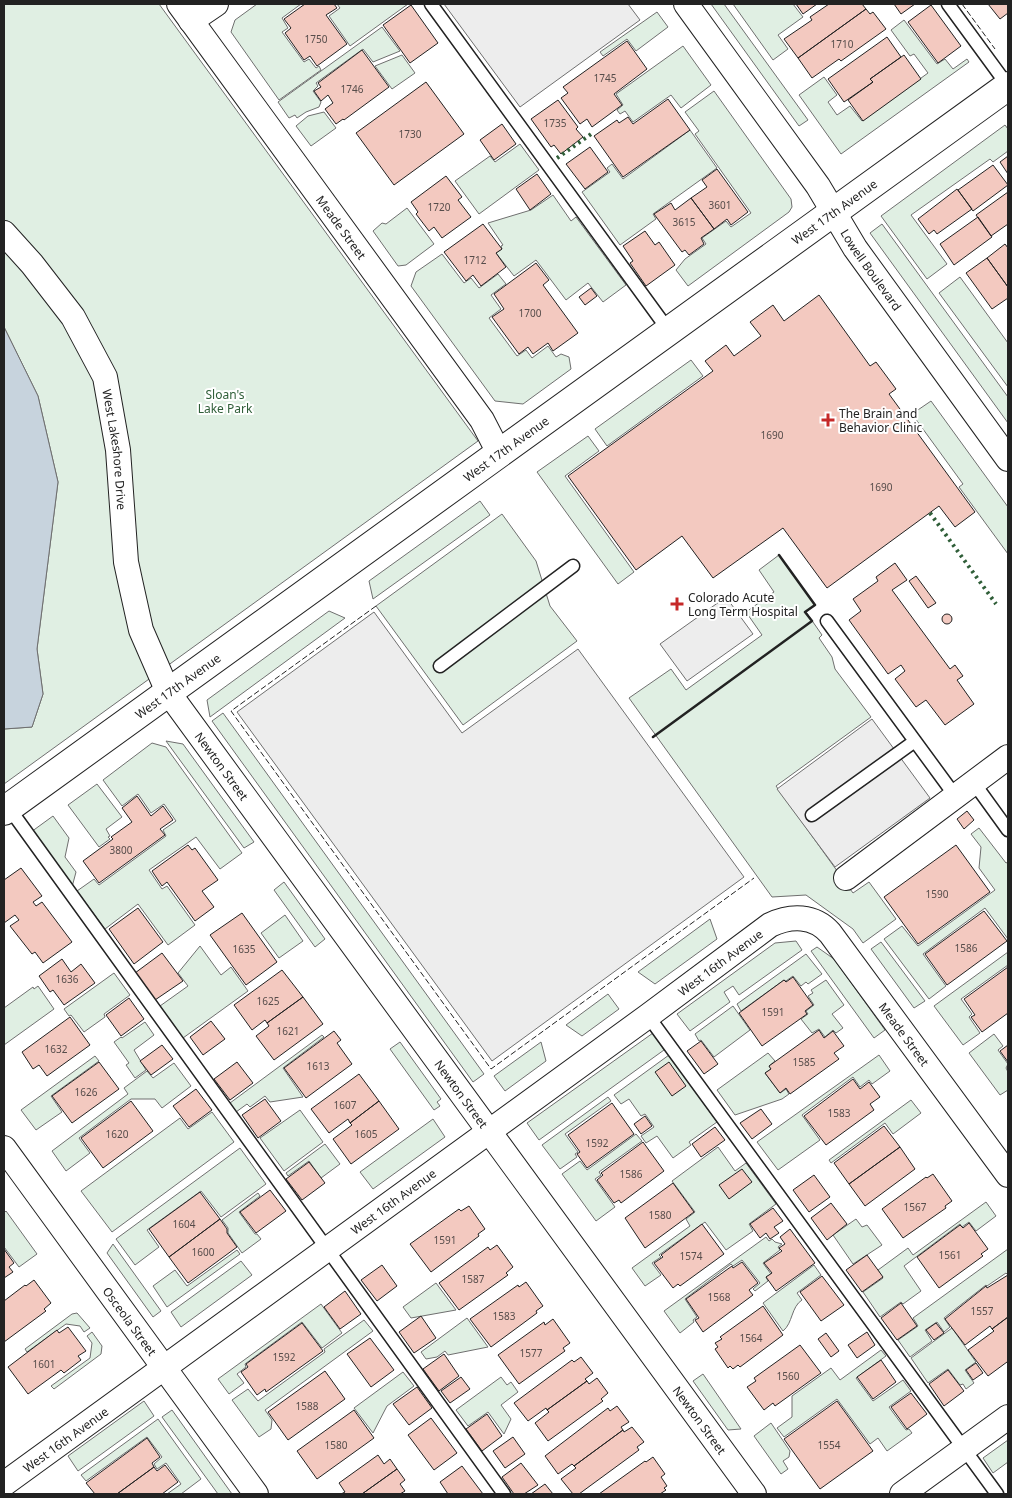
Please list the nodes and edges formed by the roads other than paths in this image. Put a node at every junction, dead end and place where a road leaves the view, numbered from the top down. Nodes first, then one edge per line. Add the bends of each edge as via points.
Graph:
1 (216, 4) edge
2 (431, 4) edge
3 (686, 4) edge
4 (948, 4) edge
5 (185, 12) edge
6 (1007, 90) edge
7 (833, 212) junction
8 (4, 234) edge
9 (669, 331) junction
10 (499, 453) junction
11 (1008, 459) edge
12 (574, 566) dead end
13 (827, 621) dead end
14 (440, 666) dead end
15 (168, 692) junction
16 (915, 741) junction
17 (1008, 757) edge
18 (965, 790) junction
19 (6, 810) edge
20 (812, 815) dead end
21 (1008, 830) edge
22 (846, 878) dead end
23 (784, 919) joint
24 (648, 1016) junction
25 (489, 1131) junction
26 (4, 1148) edge
27 (1008, 1175) edge
28 (326, 1250) junction
29 (164, 1368) junction
30 (1008, 1417) edge
31 (964, 1449) junction
32 (4, 1484) edge
33 (11, 1494) edge
34 (256, 1494) edge
35 (504, 1494) edge
36 (754, 1494) edge
37 (902, 1494) edge
38 (997, 1494) edge

1 - 5 street
2 - 9 lane
3 - 7 street, Lowell Boulevard via 818,186
4 - 6 lane
5 - 10 street, Meade Street via 482,420
6 - 7 street, West 17th Avenue
7 - 9 street, West 17th Avenue
7 - 11 street, Lowell Boulevard via 855,248
8 - 15 street, West Lakeshore Drive via 74,317 105,378 118,450 126,562 141,630
9 - 10 street, West 17th Avenue
10 - 15 street, West 17th Avenue
12 - 14 lane
13 - 16 lane
15 - 19 street, West 17th Avenue
15 - 25 street, Newton Street
16 - 18 lane
16 - 20 lane
17 - 18 street
18 - 21 lane
18 - 22 street
19 - 28 lane
23 - 24 street, West 16th Avenue via 770,925
23 - 27 street, Meade Street via 807,919 830,932
24 - 25 street, West 16th Avenue
24 - 31 lane
25 - 28 street, West 16th Avenue
25 - 36 street, Newton Street
26 - 29 street, Osceola Street
28 - 29 street, West 16th Avenue
28 - 35 lane
29 - 32 street, West 16th Avenue
29 - 34 street, Osceola Street
30 - 31 street
31 - 37 street
31 - 38 lane
32 - 33 lane

